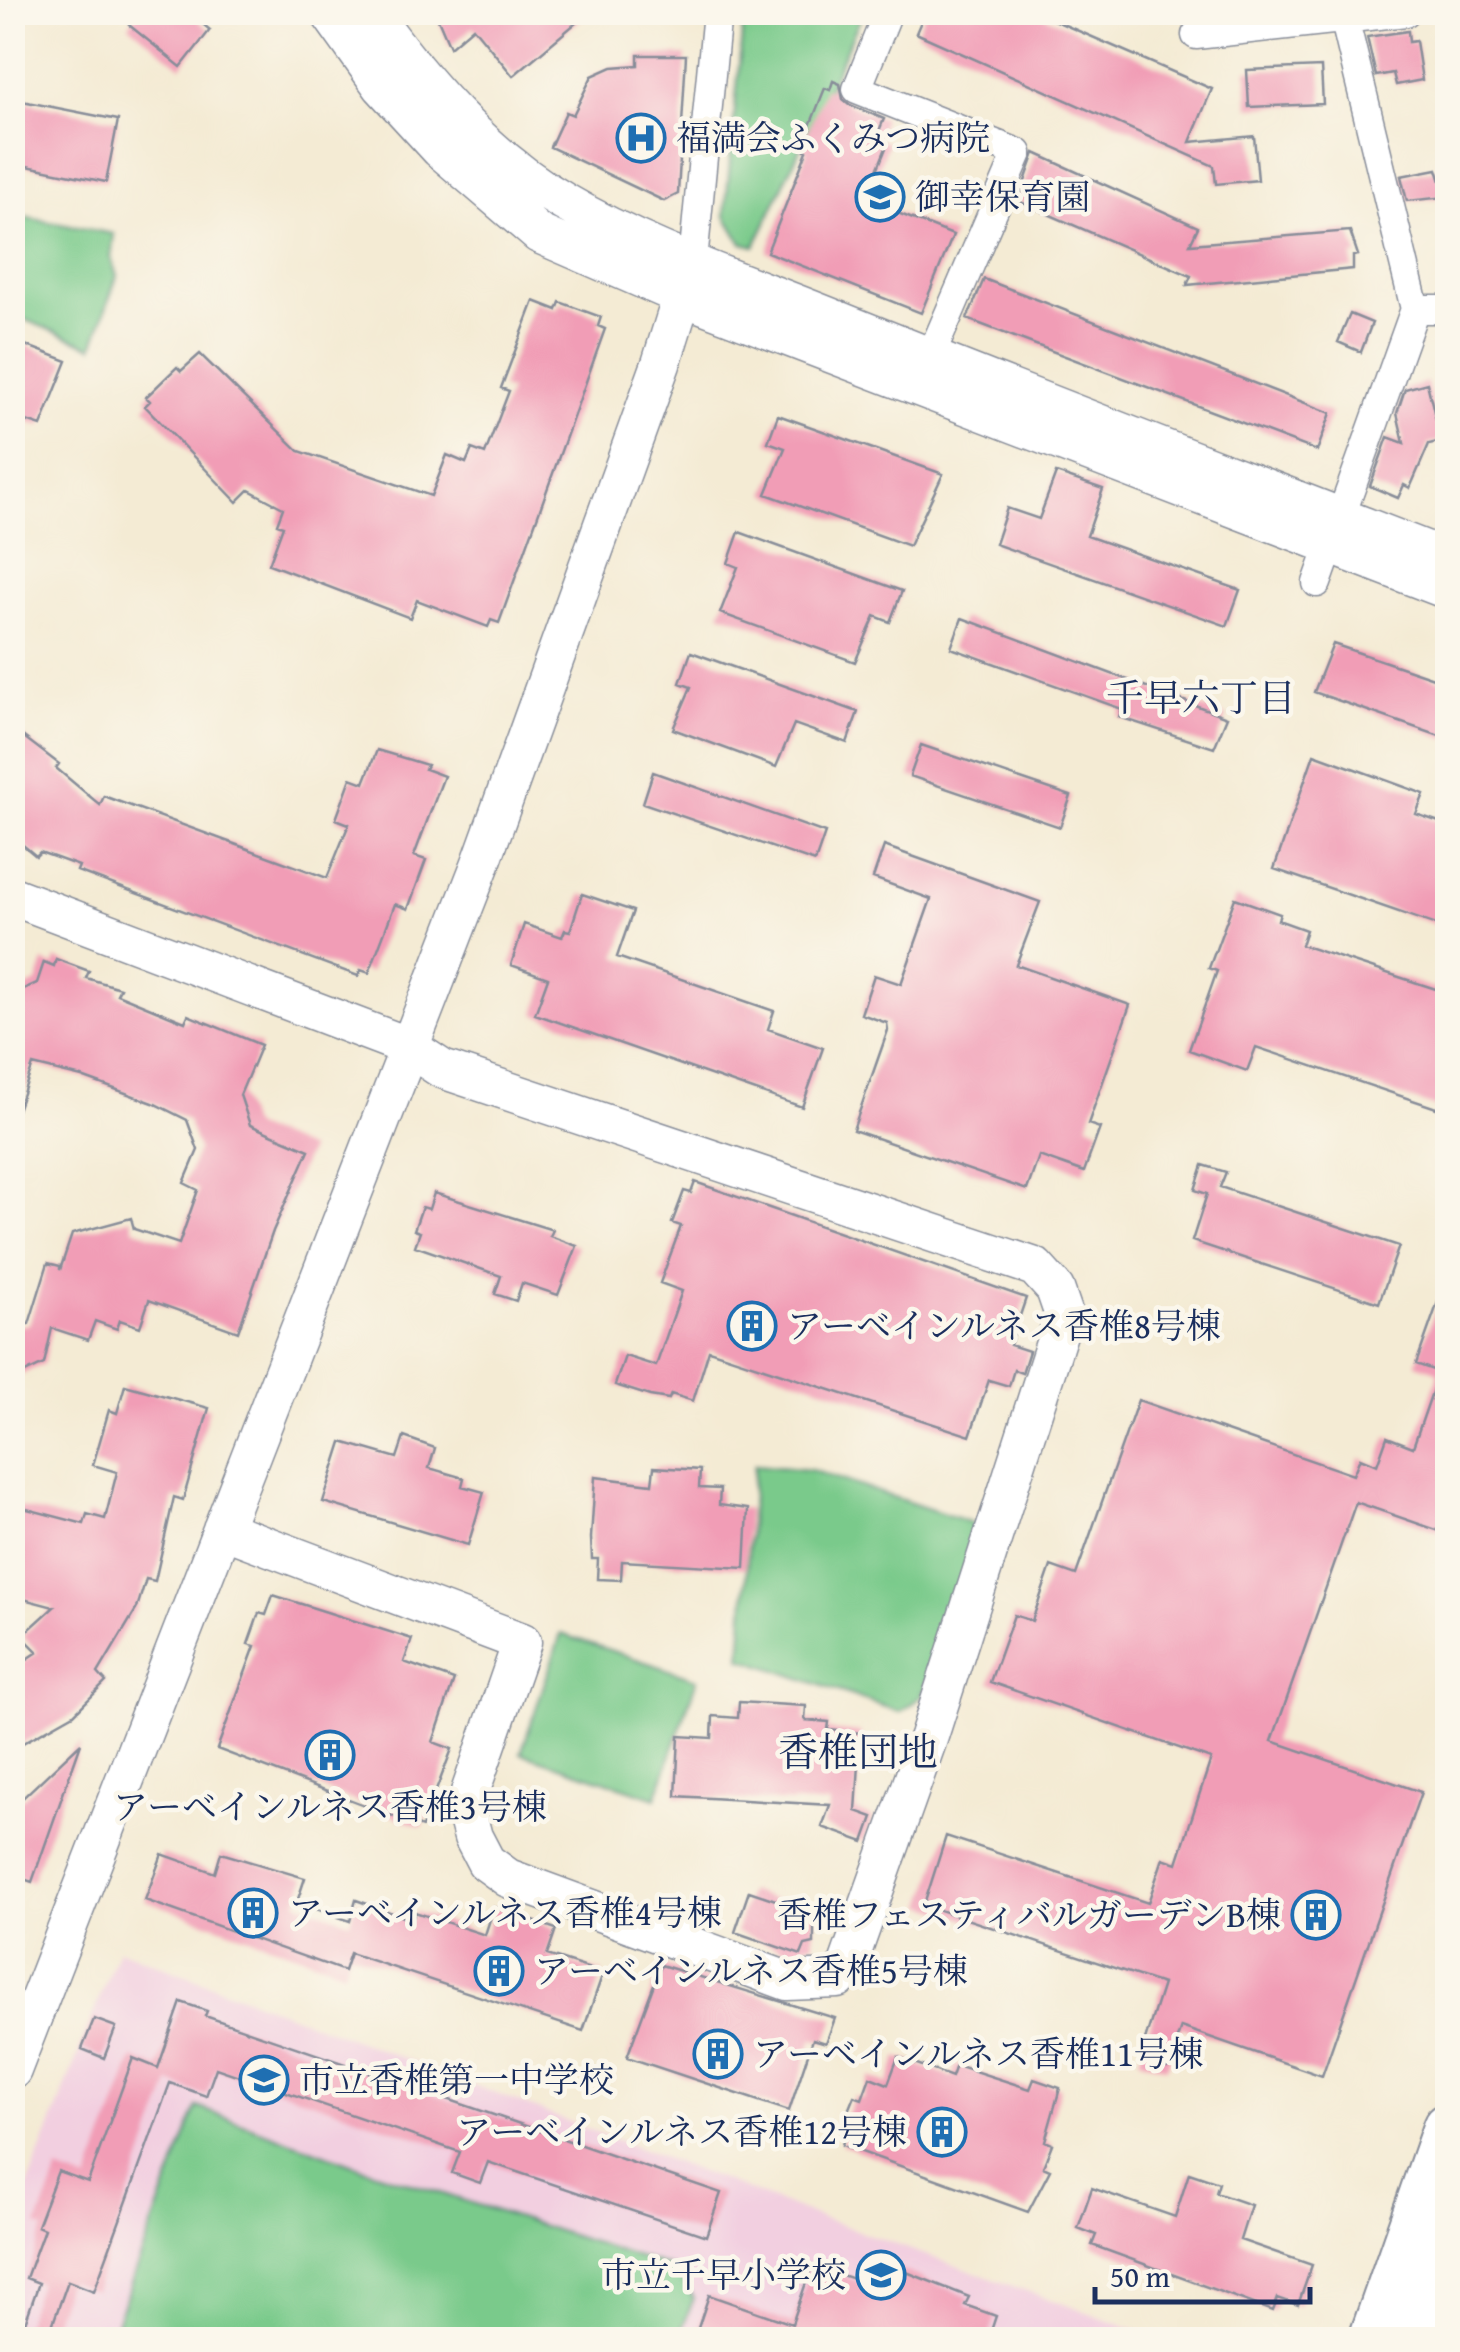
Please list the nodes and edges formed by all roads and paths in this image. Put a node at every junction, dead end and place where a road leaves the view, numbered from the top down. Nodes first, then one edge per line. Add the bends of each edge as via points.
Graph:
1 (329, 12) edge
2 (372, 12) edge
3 (717, 12) edge
4 (888, 12) edge
5 (1406, 12) edge
6 (1344, 16) junction
7 (1196, 35) dead end
8 (688, 279) junction
9 (1416, 308) junction
10 (1448, 309) edge
11 (930, 358) junction
12 (1336, 531) junction
13 (1448, 559) edge
14 (1317, 583) dead end
15 (1448, 590) edge
16 (12, 896) edge
17 (406, 1046) junction
18 (222, 1528) junction
19 (17, 2047) edge
20 (1448, 2128) edge
21 (1432, 2273) edge
22 (1374, 2340) edge
23 (1416, 2340) edge

1 - 8 street via 382,86 440,149 539,234
2 - 8 street via 409,64 513,166
3 - 8 street
4 - 11 street via 856,89 1018,154
5 - 6 street
6 - 7 street
6 - 9 street
8 - 11 street
8 - 12 street
8 - 17 street via 481,862
9 - 10 street
9 - 12 street
11 - 12 street
12 - 13 street
12 - 14 street
12 - 15 street
16 - 17 street
17 - 18 street
17 - 18 street via 442,1069 1034,1267 1055,1289 1064,1316 929,1736 838,1979 787,1981 508,1878 486,1862 465,1806 522,1642
18 - 19 street
20 - 21 highway
21 - 22 highway
21 - 23 highway

